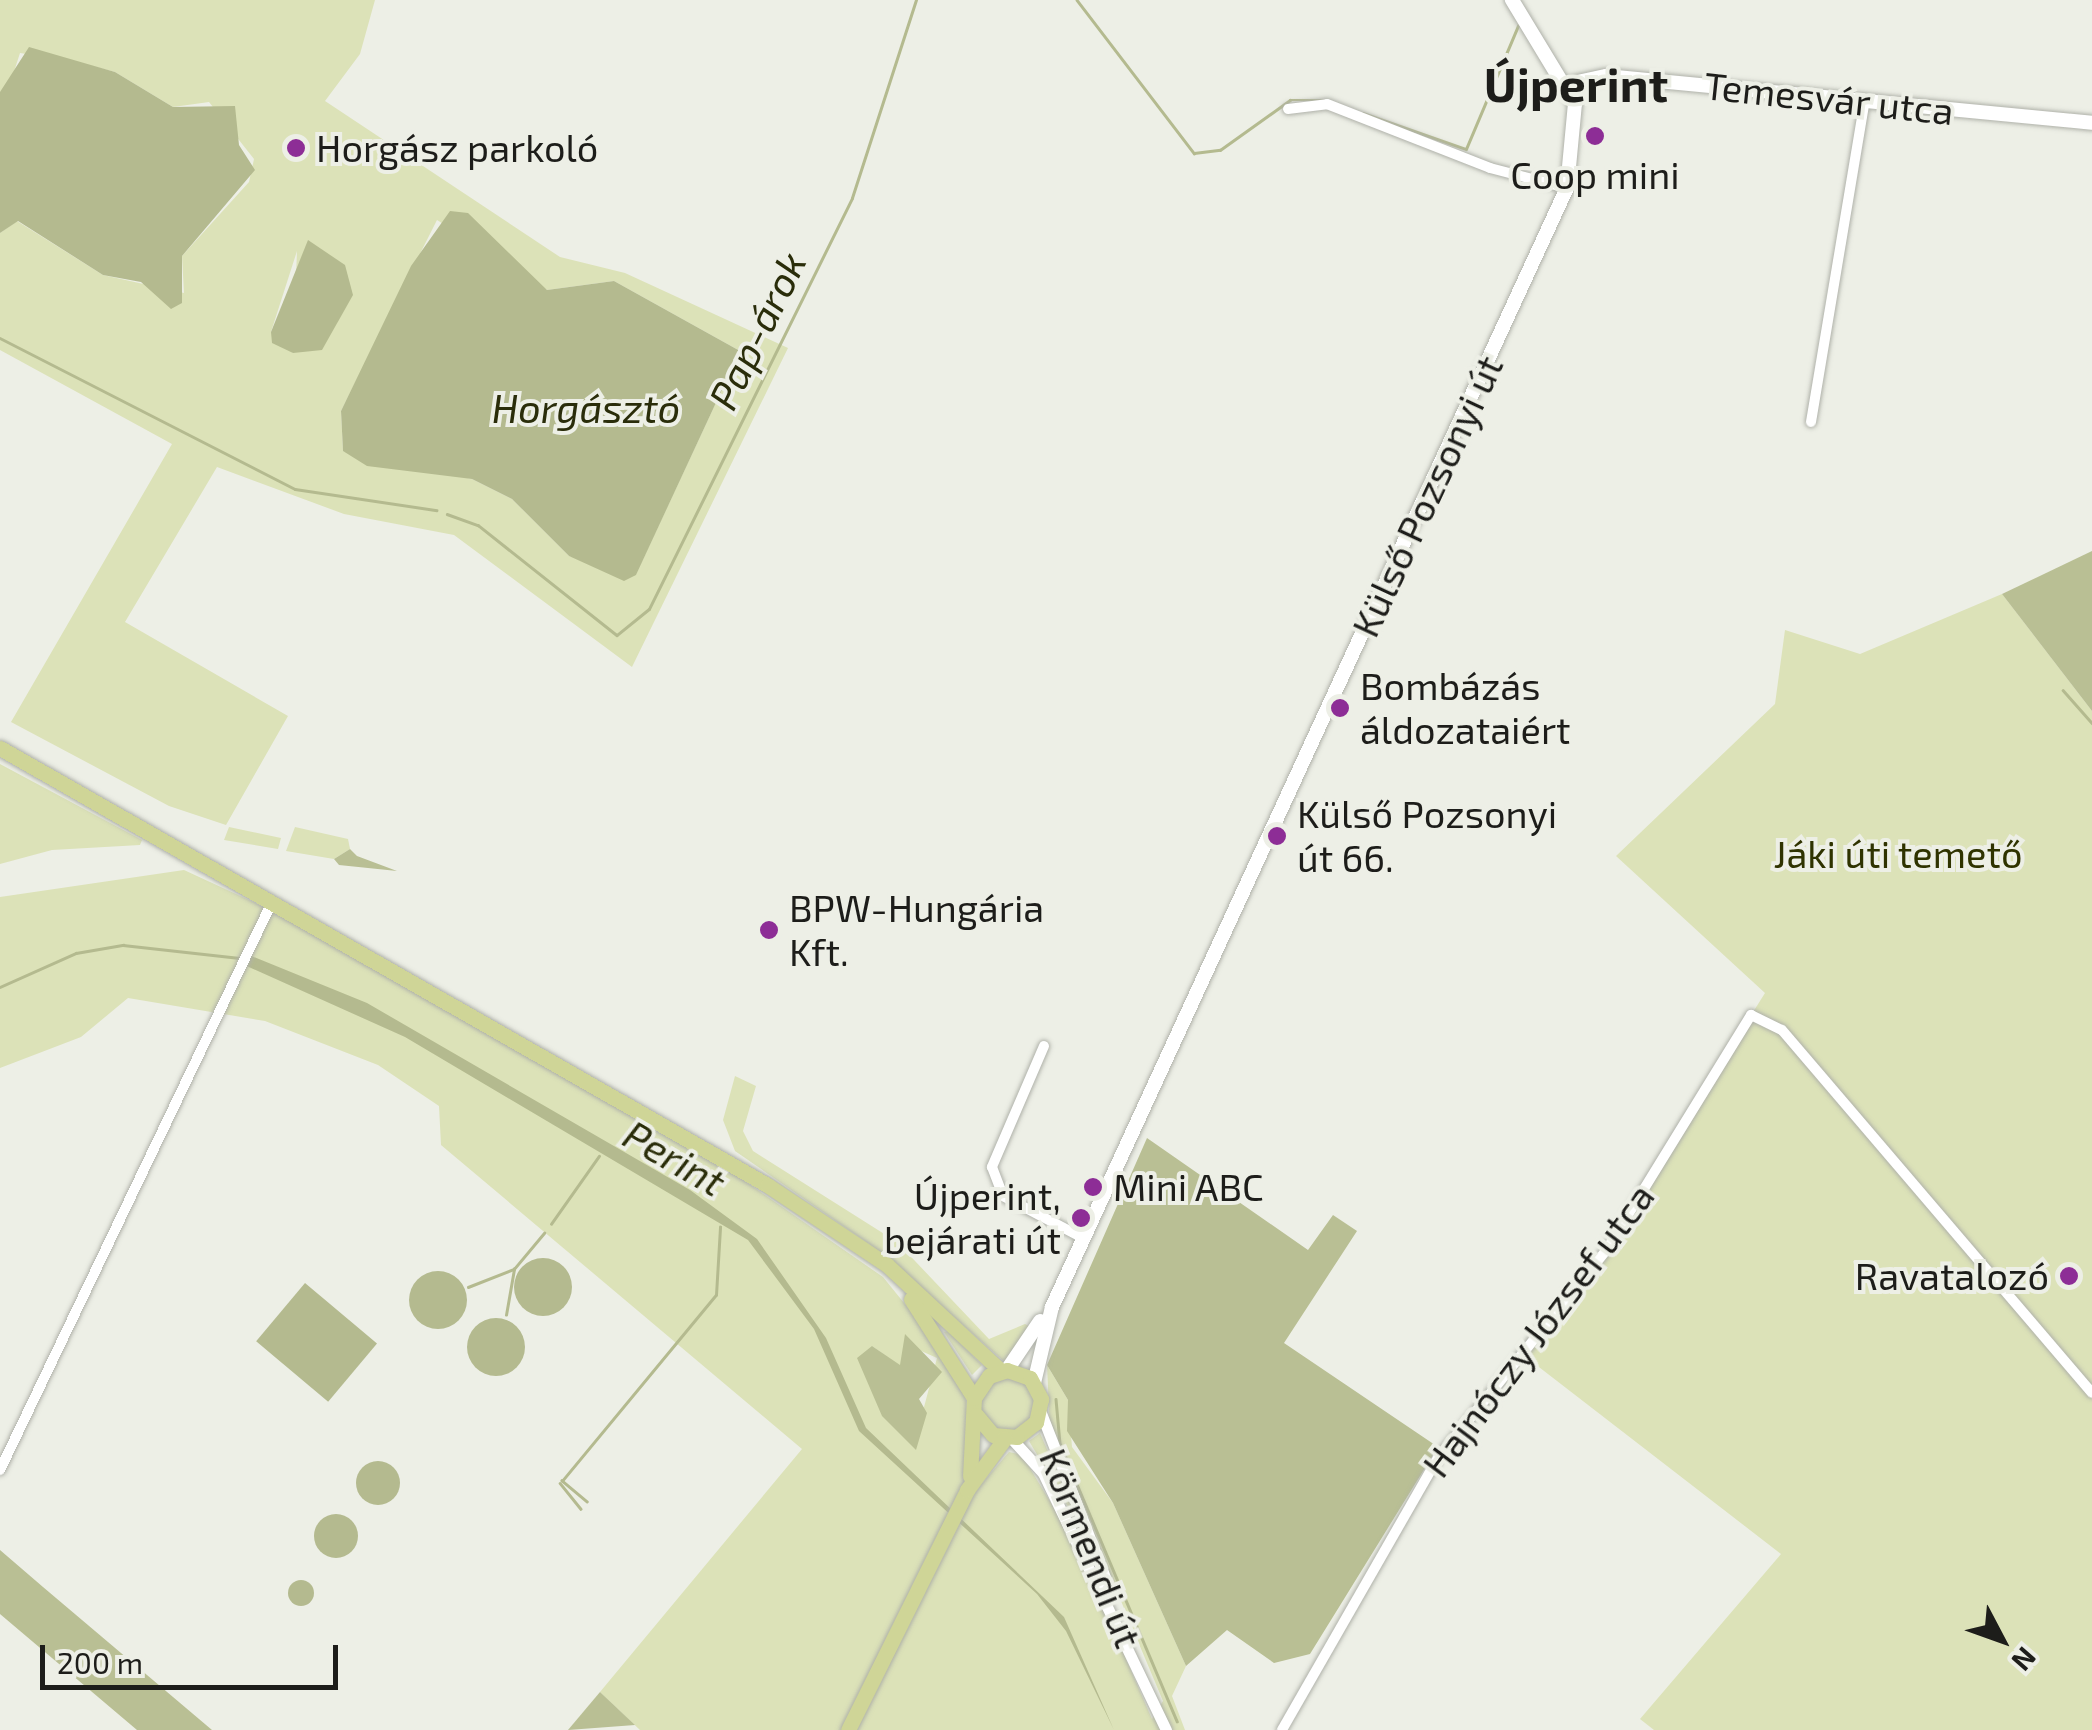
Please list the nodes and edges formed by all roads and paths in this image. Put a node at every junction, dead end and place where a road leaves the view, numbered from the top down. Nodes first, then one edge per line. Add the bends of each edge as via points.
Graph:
1 (1512, 0) edge
2 (1568, 84) junction
3 (1866, 101) junction
4 (1288, 109) dead end
5 (2092, 123) edge
6 (1568, 188) junction
7 (1811, 422) dead end
8 (0, 748) edge
9 (272, 902) junction
10 (1044, 1046) dead end
11 (842, 1234) junction
12 (1083, 1238) junction
13 (1063, 1281) junction
14 (1004, 1371) junction
15 (1034, 1383) junction
16 (2092, 1394) edge
17 (974, 1404) junction
18 (1040, 1411) junction
19 (1008, 1438) junction
20 (0, 1470) edge
21 (966, 1490) junction
22 (1146, 1684) junction
23 (848, 1730) edge
24 (1166, 1730) edge
25 (1282, 1730) edge

1 - 2 main road
2 - 3 main road, Temesvár utca via 1606,76
2 - 6 main road, Külső Pozsonyi út via 1578,142
3 - 5 main road, Temesvár utca
3 - 7 street
4 - 6 street via 1326,104 1490,168
6 - 12 main road, Külső Pozsonyi út
8 - 9 main road
9 - 11 main road
9 - 20 street
10 - 12 street via 992,1166 1003,1196
11 - 14 main road
11 - 17 main road via 921,1310
12 - 13 main road, Külső Pozsonyi út
13 - 14 main road
13 - 15 main road
14 - 15 main road
14 - 17 main road
15 - 18 main road
16 - 25 street, Hajnóczy József utca via 1782,1030 1751,1015 1607,1249 1438,1458
17 - 19 main road
17 - 21 main road
18 - 19 main road
18 - 22 street, Körmendi út
19 - 21 main road
19 - 22 street, Körmendi út via 1043,1473
21 - 23 main road
22 - 24 street, Körmendi út

